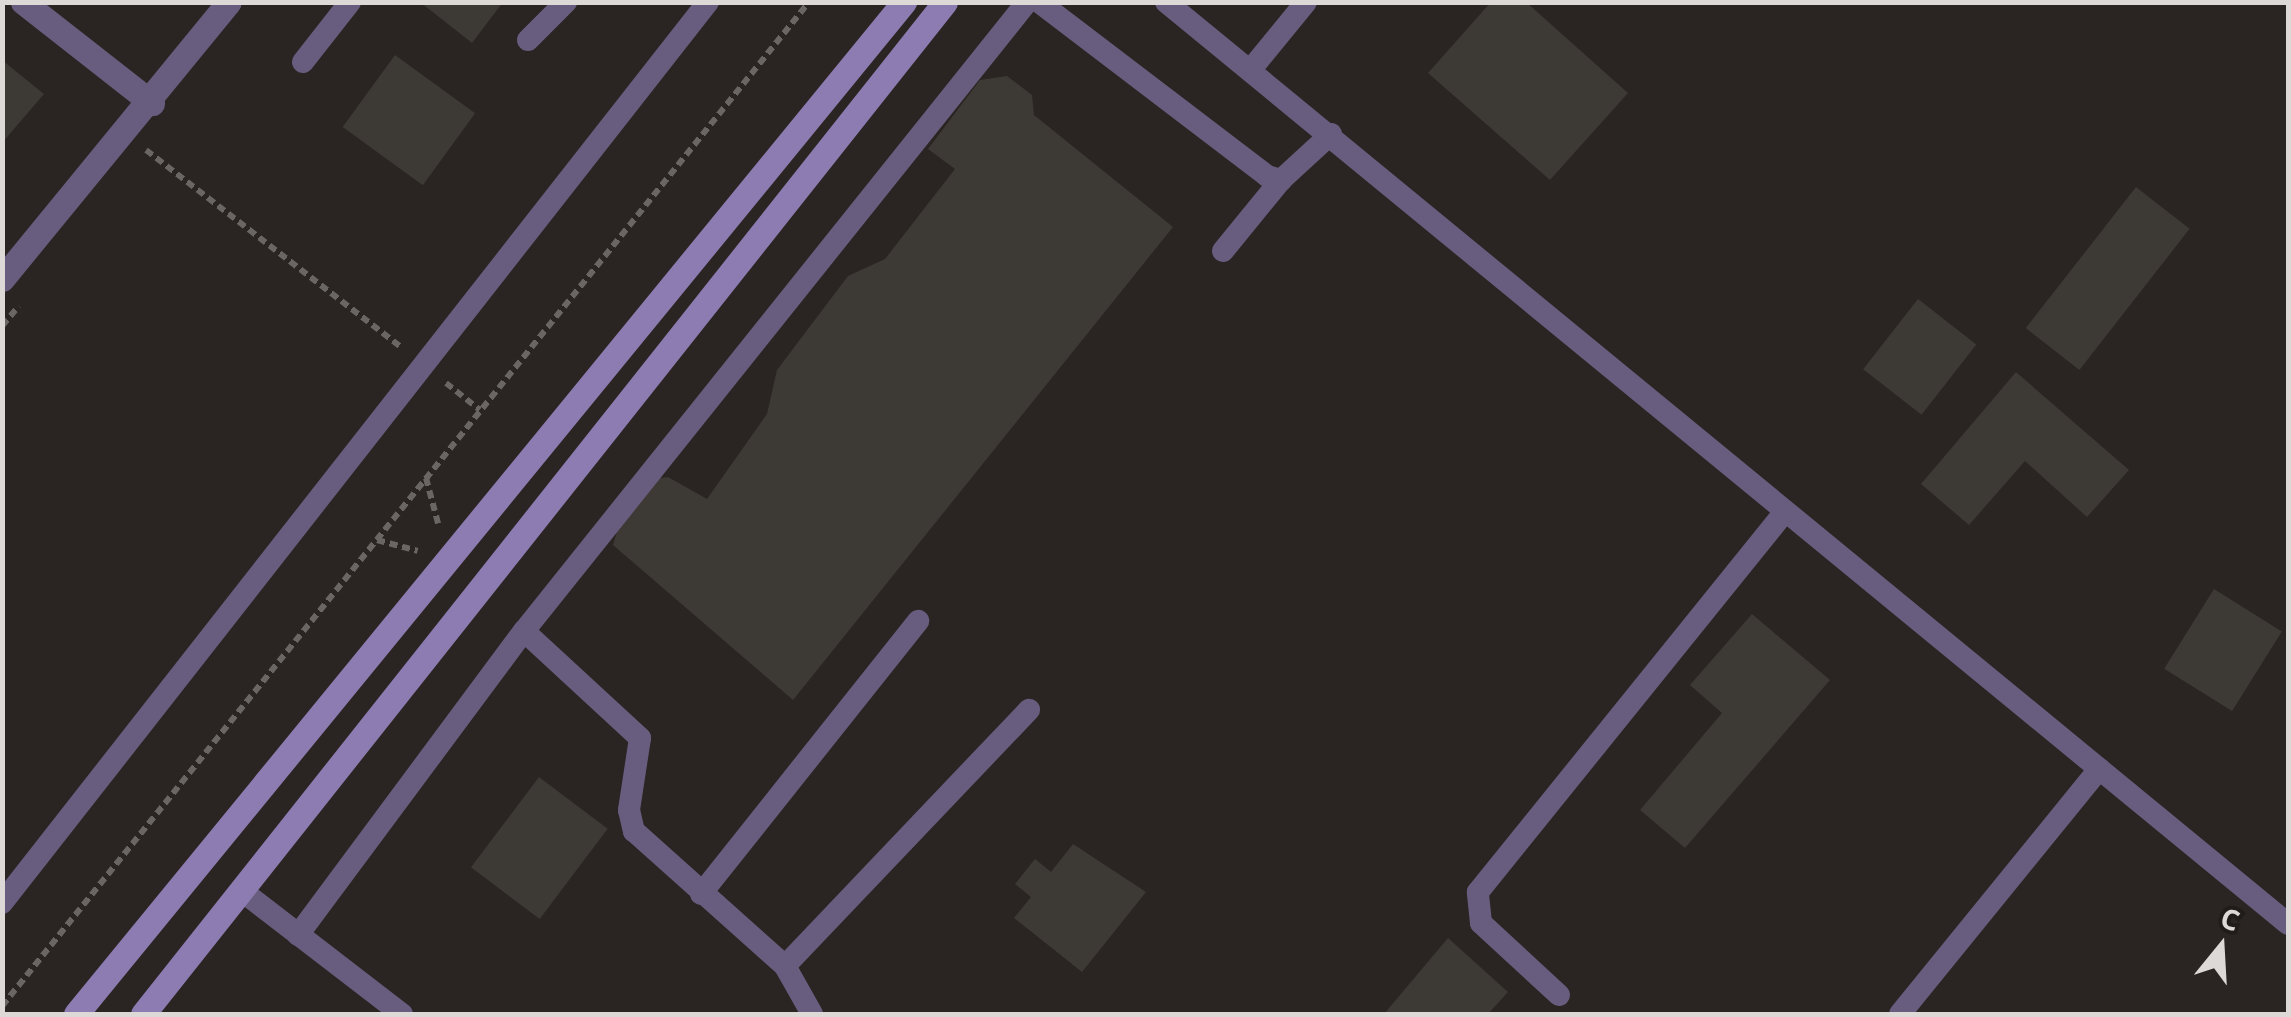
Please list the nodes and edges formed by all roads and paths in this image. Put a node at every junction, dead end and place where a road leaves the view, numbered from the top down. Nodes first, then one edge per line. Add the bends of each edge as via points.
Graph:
1 (23, 2) edge
2 (229, 2) edge
3 (350, 2) edge
4 (566, 2) edge
5 (708, 2) edge
6 (809, 2) edge
7 (904, 2) edge
8 (945, 2) edge
9 (1027, 2) edge
10 (1039, 2) edge
11 (1166, 2) edge
12 (1306, 2) edge
13 (528, 40) dead end
14 (303, 62) dead end
15 (1252, 68) junction
16 (152, 102) junction
17 (126, 134) junction
18 (1331, 134) junction
19 (1281, 180) junction
20 (1223, 251) dead end
21 (2, 280) edge
22 (424, 365) junction
23 (480, 410) junction
24 (1784, 511) junction
25 (918, 621) dead end
26 (524, 631) junction
27 (1029, 710) dead end
28 (2099, 769) junction
29 (242, 891) junction
30 (700, 894) junction
31 (2, 903) edge
32 (2288, 924) edge
33 (298, 935) junction
34 (785, 966) junction
35 (1559, 995) dead end
36 (2, 1006) edge
37 (76, 1014) edge
38 (144, 1014) edge
39 (402, 1014) edge
40 (812, 1014) edge
41 (1900, 1014) edge

1 - 16 street
2 - 16 street
3 - 14 lane
4 - 13 lane
5 - 22 lane
6 - 23 path
7 - 37 main road
8 - 29 main road
9 - 26 lane
10 - 19 lane
11 - 15 lane
12 - 15 lane
15 - 18 lane
16 - 17 street
17 - 21 street
17 - 22 path
18 - 19 lane
18 - 24 lane
19 - 20 lane
22 - 23 path
22 - 31 lane
23 - 36 path
24 - 28 lane
24 - 35 lane via 1478,892 1480,923
25 - 30 lane
26 - 30 lane via 632,724 642,752 628,820
26 - 33 lane
27 - 34 lane
28 - 32 lane
28 - 41 lane
29 - 33 lane
29 - 38 main road
30 - 34 lane
33 - 39 lane
34 - 40 lane

